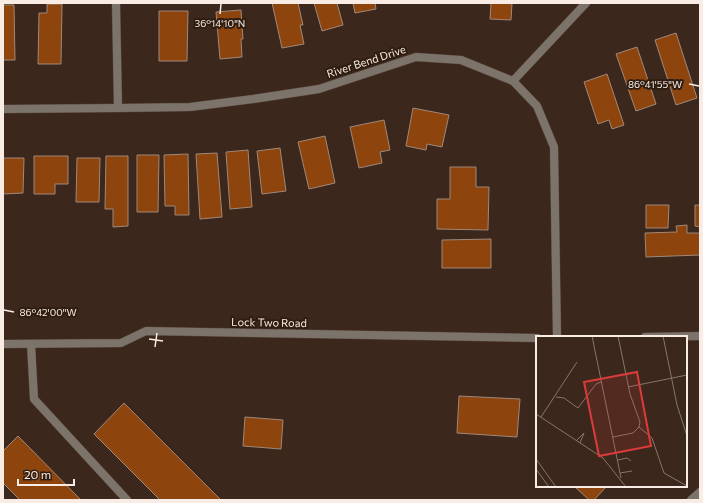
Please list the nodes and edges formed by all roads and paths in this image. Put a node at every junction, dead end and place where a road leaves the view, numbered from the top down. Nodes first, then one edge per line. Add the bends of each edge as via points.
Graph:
1 (116, 3) edge
2 (586, 3) edge
3 (513, 81) junction
4 (118, 108) junction
5 (3, 109) edge
6 (557, 336) edge
7 (687, 336) edge
8 (700, 336) edge
9 (536, 338) edge
10 (3, 344) edge
11 (31, 344) junction
12 (700, 492) edge
13 (127, 500) edge
14 (691, 500) edge

1 - 4 street
2 - 3 street
3 - 4 street, River Bend Drive via 461,60 416,57 319,88 190,107
3 - 6 street, River Bend Drive via 537,106 554,147
4 - 5 street, River Bend Drive
7 - 8 street
9 - 11 street, Lock Two Road via 146,331 121,343
10 - 11 street, Lock Two Road
11 - 13 street via 34,399
12 - 14 street

